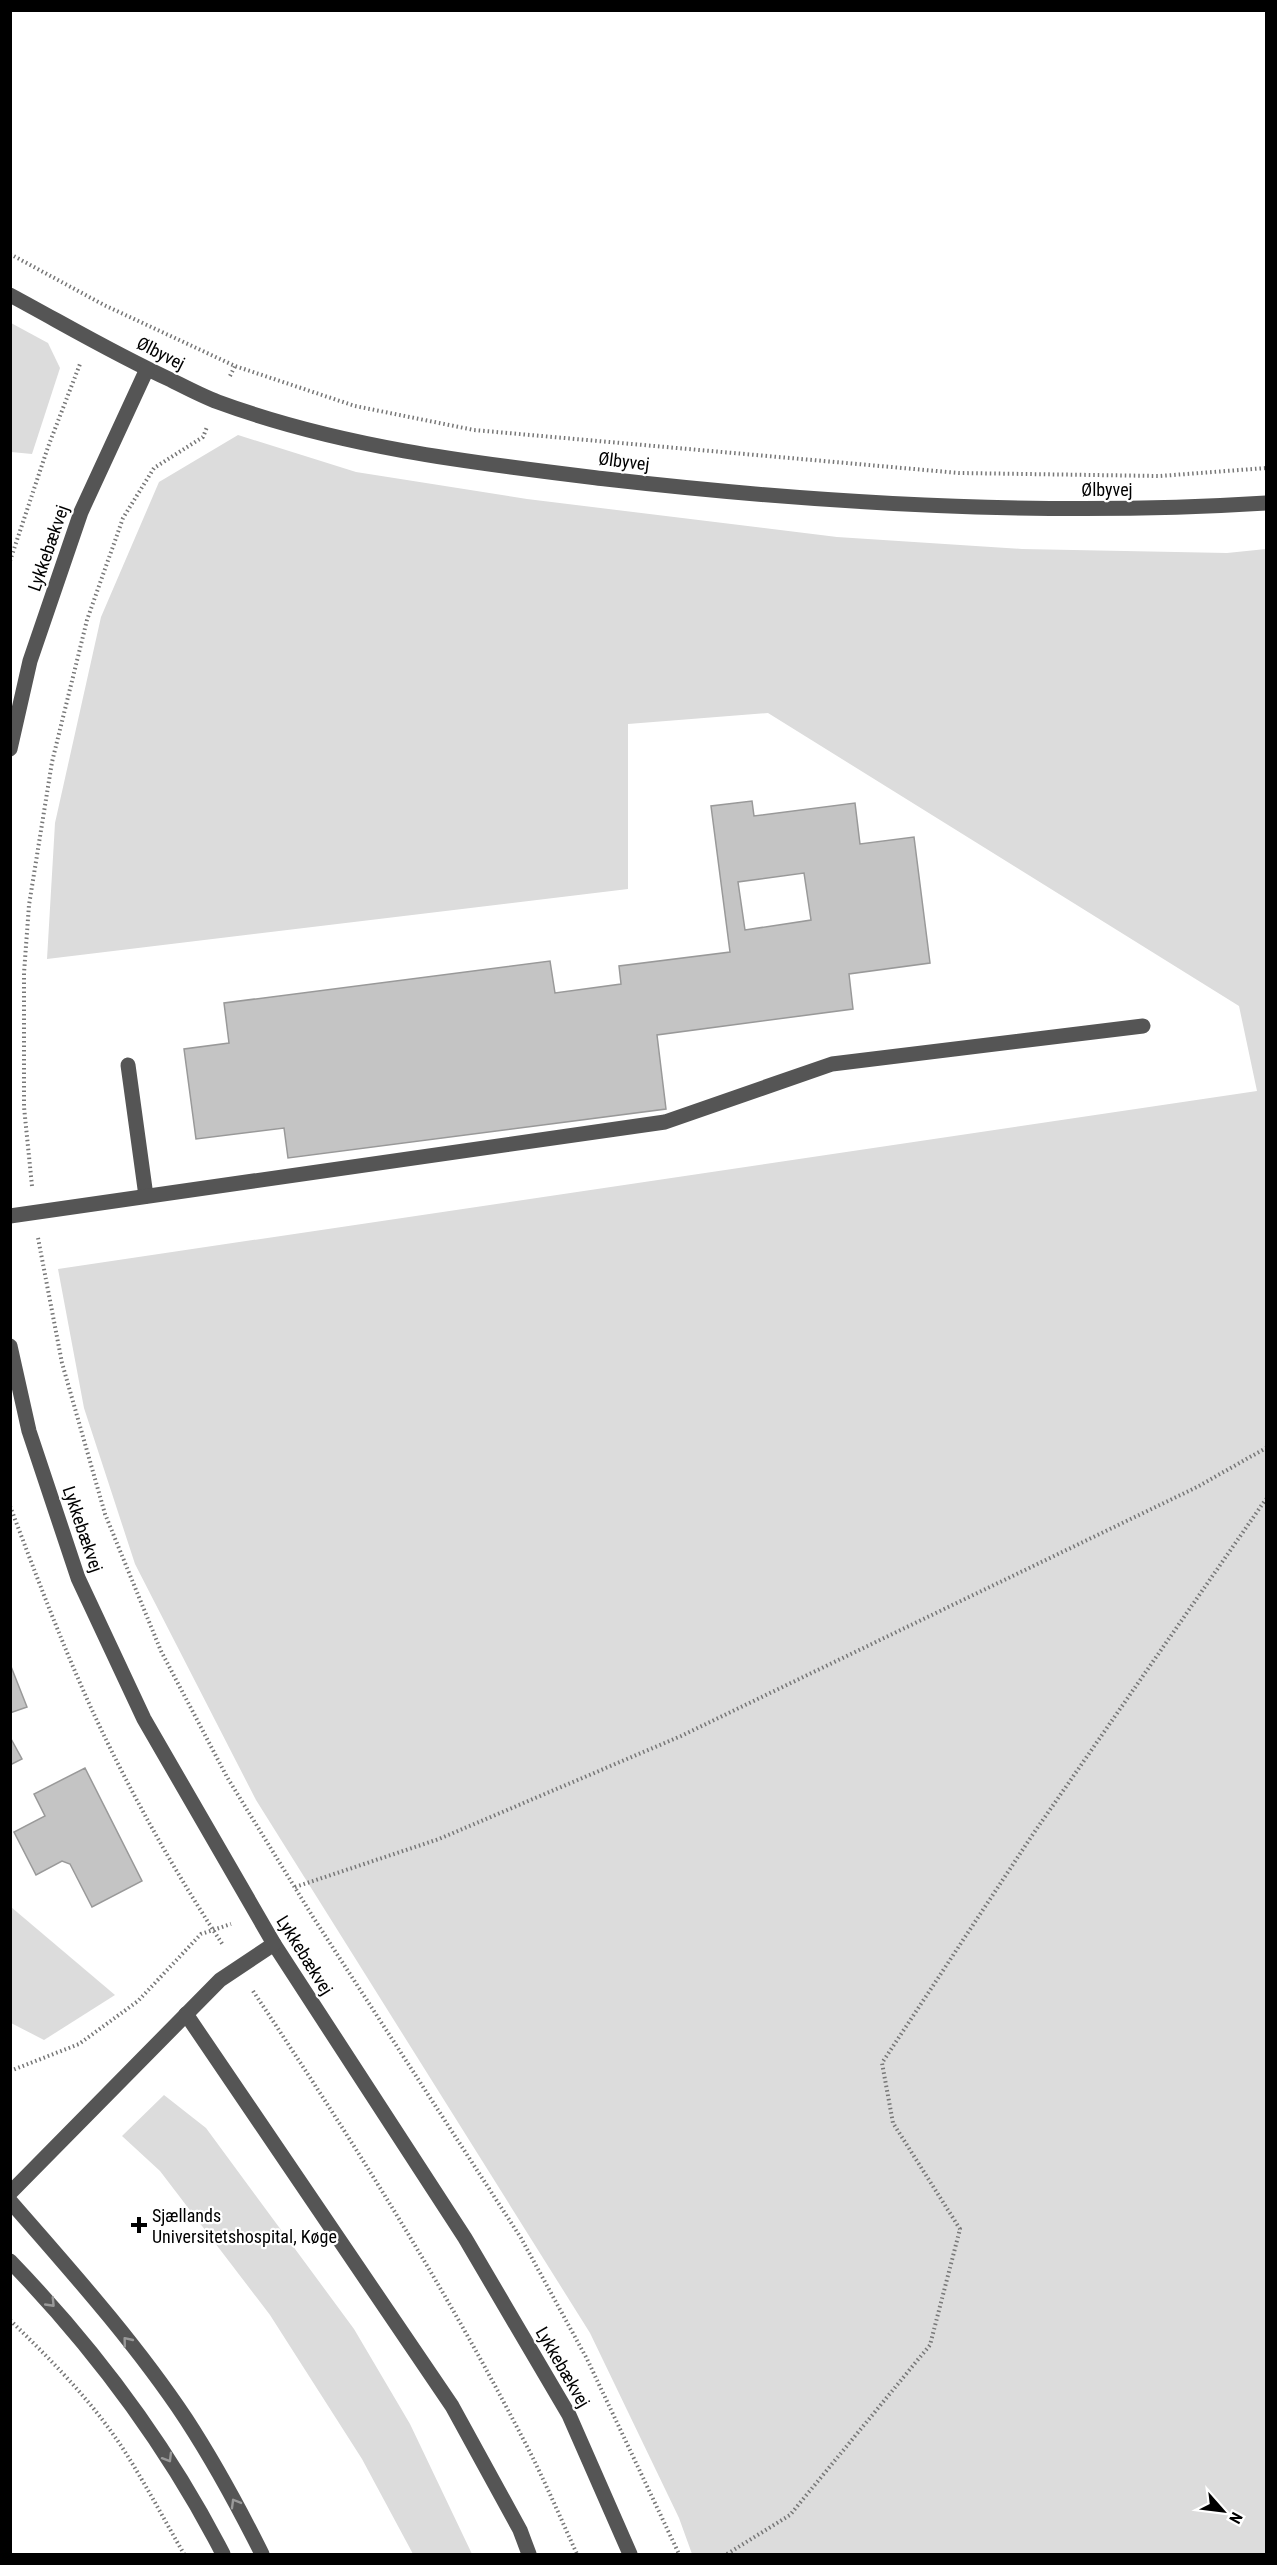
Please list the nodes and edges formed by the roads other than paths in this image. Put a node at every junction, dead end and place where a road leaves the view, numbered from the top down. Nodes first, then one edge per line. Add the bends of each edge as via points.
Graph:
1 (10, 295) edge
2 (147, 369) junction
3 (1266, 503) edge
4 (10, 749) edge
5 (1143, 1026) dead end
6 (128, 1065) dead end
7 (146, 1196) junction
8 (10, 1216) edge
9 (10, 1346) edge
10 (274, 1944) junction
11 (186, 2014) junction
12 (10, 2193) edge
13 (10, 2201) edge
14 (10, 2260) edge
15 (223, 2554) edge
16 (262, 2554) edge
17 (529, 2554) edge
18 (630, 2554) edge

1 - 2 street, Ølbyvej
2 - 3 street, Ølbyvej via 217,402 338,439 462,462 733,494 963,507 1182,509
2 - 4 street, Lykkebækvej via 81,512 30,661
5 - 7 street via 832,1064 665,1122
6 - 7 street
7 - 8 street
9 - 10 street, Lykkebækvej via 29,1431 78,1578 144,1719
10 - 11 street via 220,1980
10 - 18 street, Lykkebækvej via 465,2238 569,2415
11 - 12 street
11 - 17 street via 452,2406 520,2530
16 -> 13 street via 186,2419 88,2291
14 -> 15 street via 61,2314 150,2429

